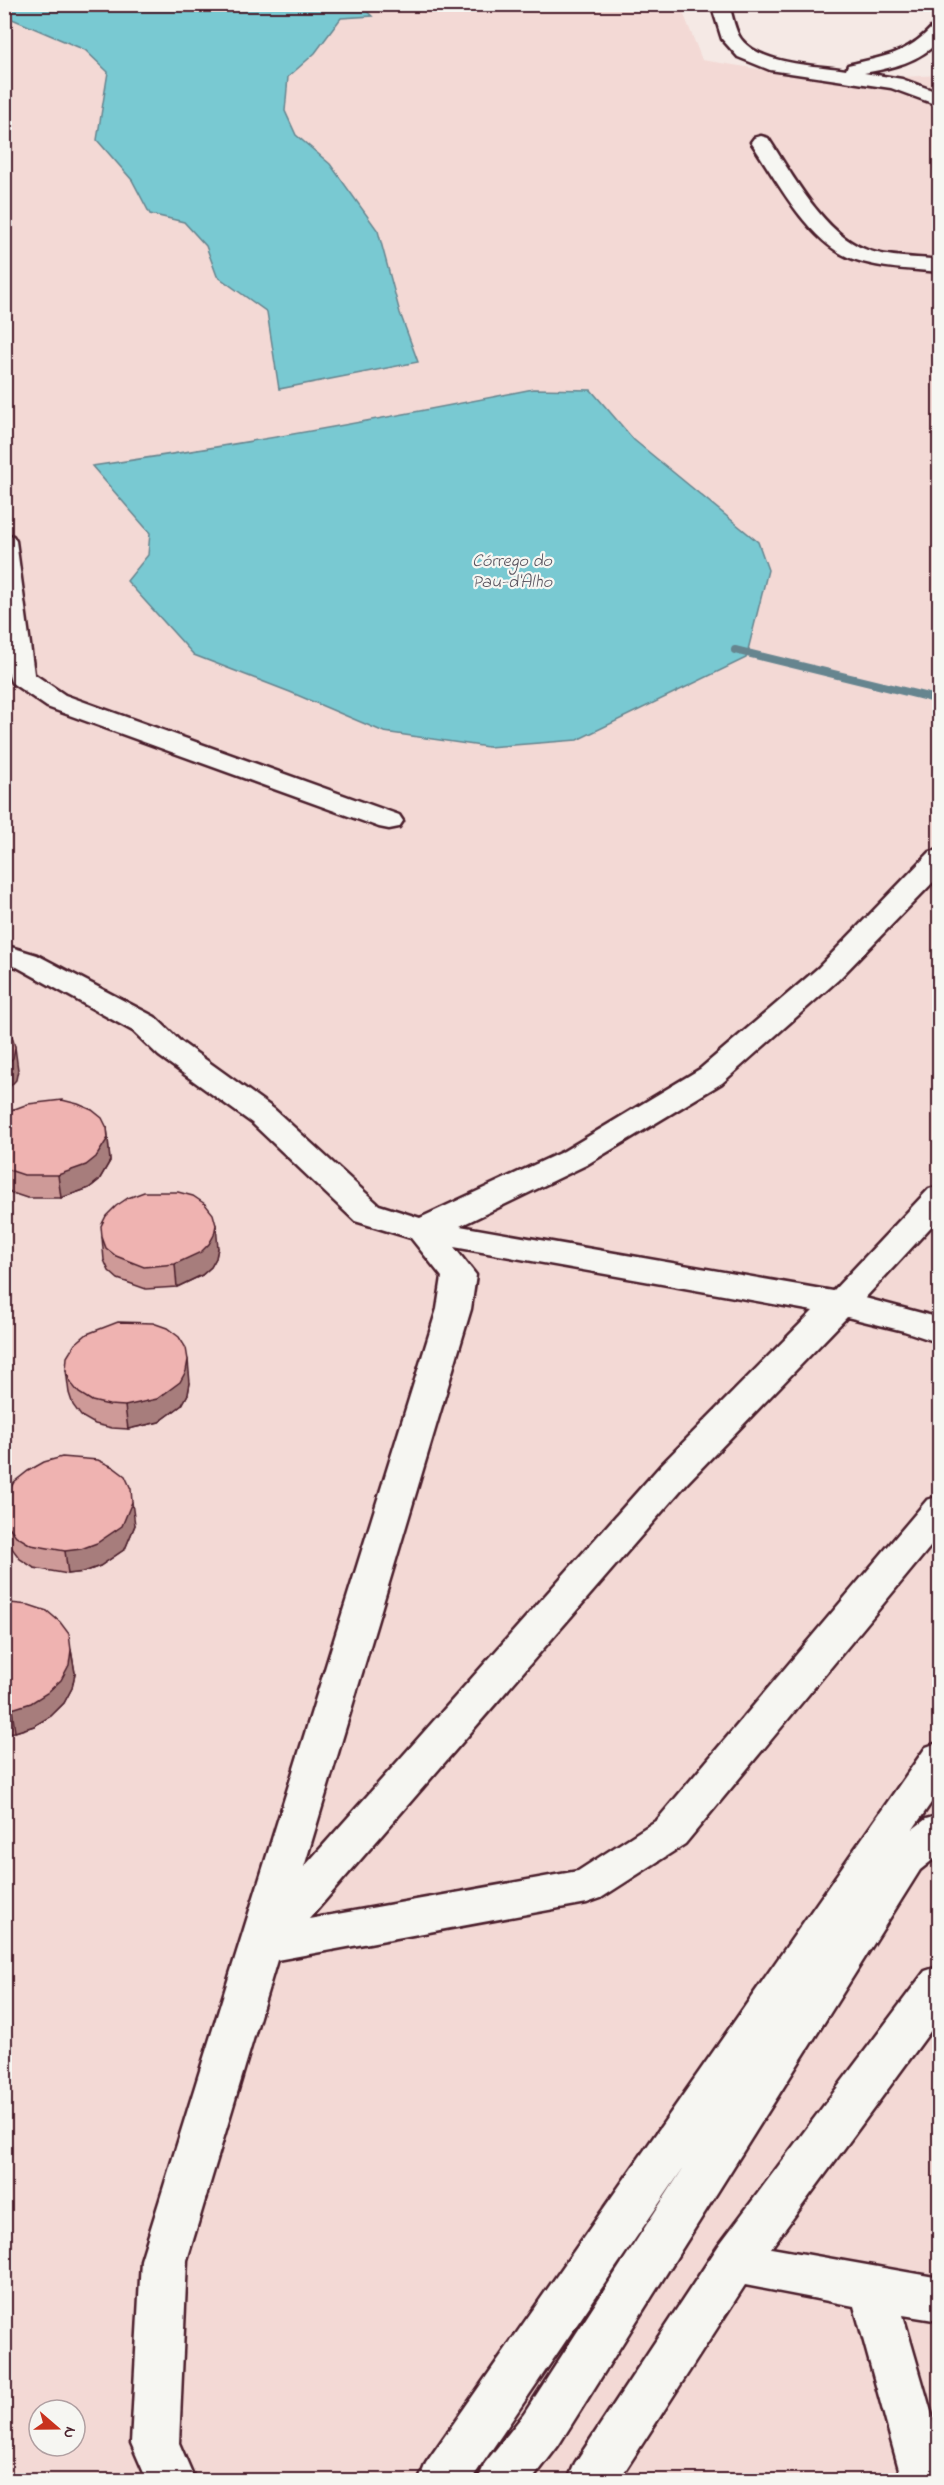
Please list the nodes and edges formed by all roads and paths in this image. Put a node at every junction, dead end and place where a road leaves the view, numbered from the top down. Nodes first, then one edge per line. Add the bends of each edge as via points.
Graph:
1 (720, 4) edge
2 (939, 29) edge
3 (827, 73) junction
4 (939, 100) edge
5 (761, 142) dead end
6 (939, 266) edge
7 (4, 541) edge
8 (389, 821) dead end
9 (939, 858) edge
10 (4, 954) edge
11 (939, 1197) edge
12 (423, 1230) junction
13 (840, 1304) junction
14 (939, 1331) edge
15 (939, 1509) edge
16 (939, 1758) edge
17 (939, 1831) edge
18 (260, 1945) junction
19 (939, 1984) edge
20 (735, 2260) junction
21 (872, 2288) junction
22 (939, 2300) edge
23 (602, 2476) edge
24 (171, 2481) edge
25 (443, 2481) edge
26 (502, 2481) edge
27 (926, 2481) edge

1 - 3 main road via 731,39 744,53 770,64
2 - 3 main road via 926,45 905,58
3 - 4 main road via 895,83
5 - 6 main road via 825,233 848,250
7 - 8 main road via 21,677 56,701
9 - 12 main road via 828,974 711,1076 575,1158
10 - 12 main road via 27,961 144,1024 170,1049 263,1116 367,1213
11 - 13 main road
12 - 13 main road
12 - 18 main road via 459,1275 454,1309
13 - 14 main road
13 - 18 main road via 674,1474
15 - 18 main road via 671,1832 587,1886
16 - 25 main road
17 - 26 main road via 906,1858 541,2430
18 - 24 main road via 164,2260 155,2443
19 - 20 main road
20 - 21 main road
20 - 23 main road
21 - 22 main road
21 - 27 main road

